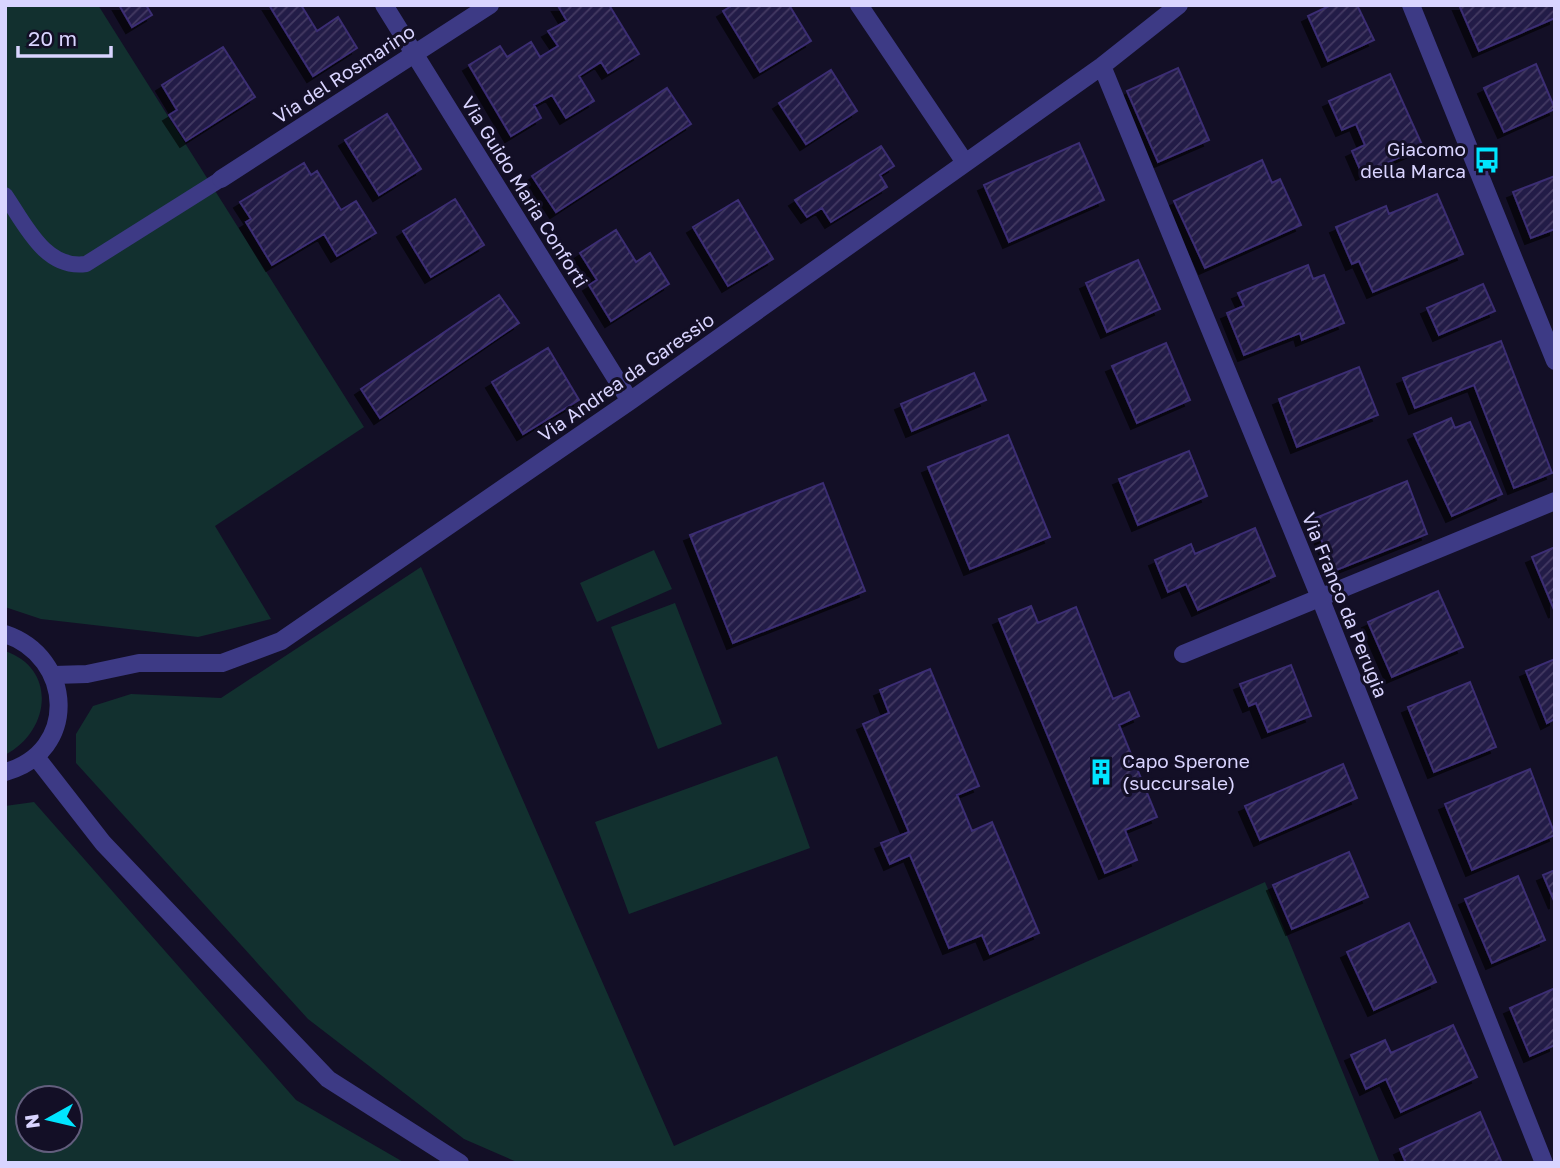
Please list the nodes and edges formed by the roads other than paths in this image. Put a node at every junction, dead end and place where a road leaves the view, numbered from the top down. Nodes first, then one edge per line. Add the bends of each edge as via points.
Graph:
1 (384, 5) edge
2 (490, 5) edge
3 (859, 5) edge
4 (1180, 5) edge
5 (1411, 5) edge
6 (414, 54) junction
7 (1102, 66) junction
8 (964, 161) junction
9 (220, 179) joint
10 (5, 195) edge
11 (1555, 361) edge
12 (630, 401) junction
13 (1555, 501) edge
14 (1319, 595) junction
15 (5, 634) edge
16 (1183, 654) dead end
17 (54, 675) junction
18 (36, 757) junction
19 (5, 772) edge
20 (460, 1163) edge
21 (1544, 1163) edge

1 - 6 street, Via Guido Maria Conforti
2 - 6 street, Via del Rosmarino
3 - 8 street
4 - 7 street, Via Andrea da Garessio
5 - 11 street
6 - 9 street, Via del Rosmarino
6 - 12 street, Via Guido Maria Conforti
7 - 8 street, Via Andrea da Garessio
7 - 14 street, Via Franco da Perugia
8 - 12 street, Via Andrea da Garessio
9 - 10 lane via 86,264 72,266 48,254
12 - 17 street, Via Andrea da Garessio via 281,641 222,663 139,663 87,674
13 - 14 street
14 - 16 street
14 - 21 street, Via Franco da Perugia
15 - 17 street via 23,640 41,655
17 - 18 street via 58,719 50,740
18 - 19 street
18 - 20 street via 103,843 328,1079

